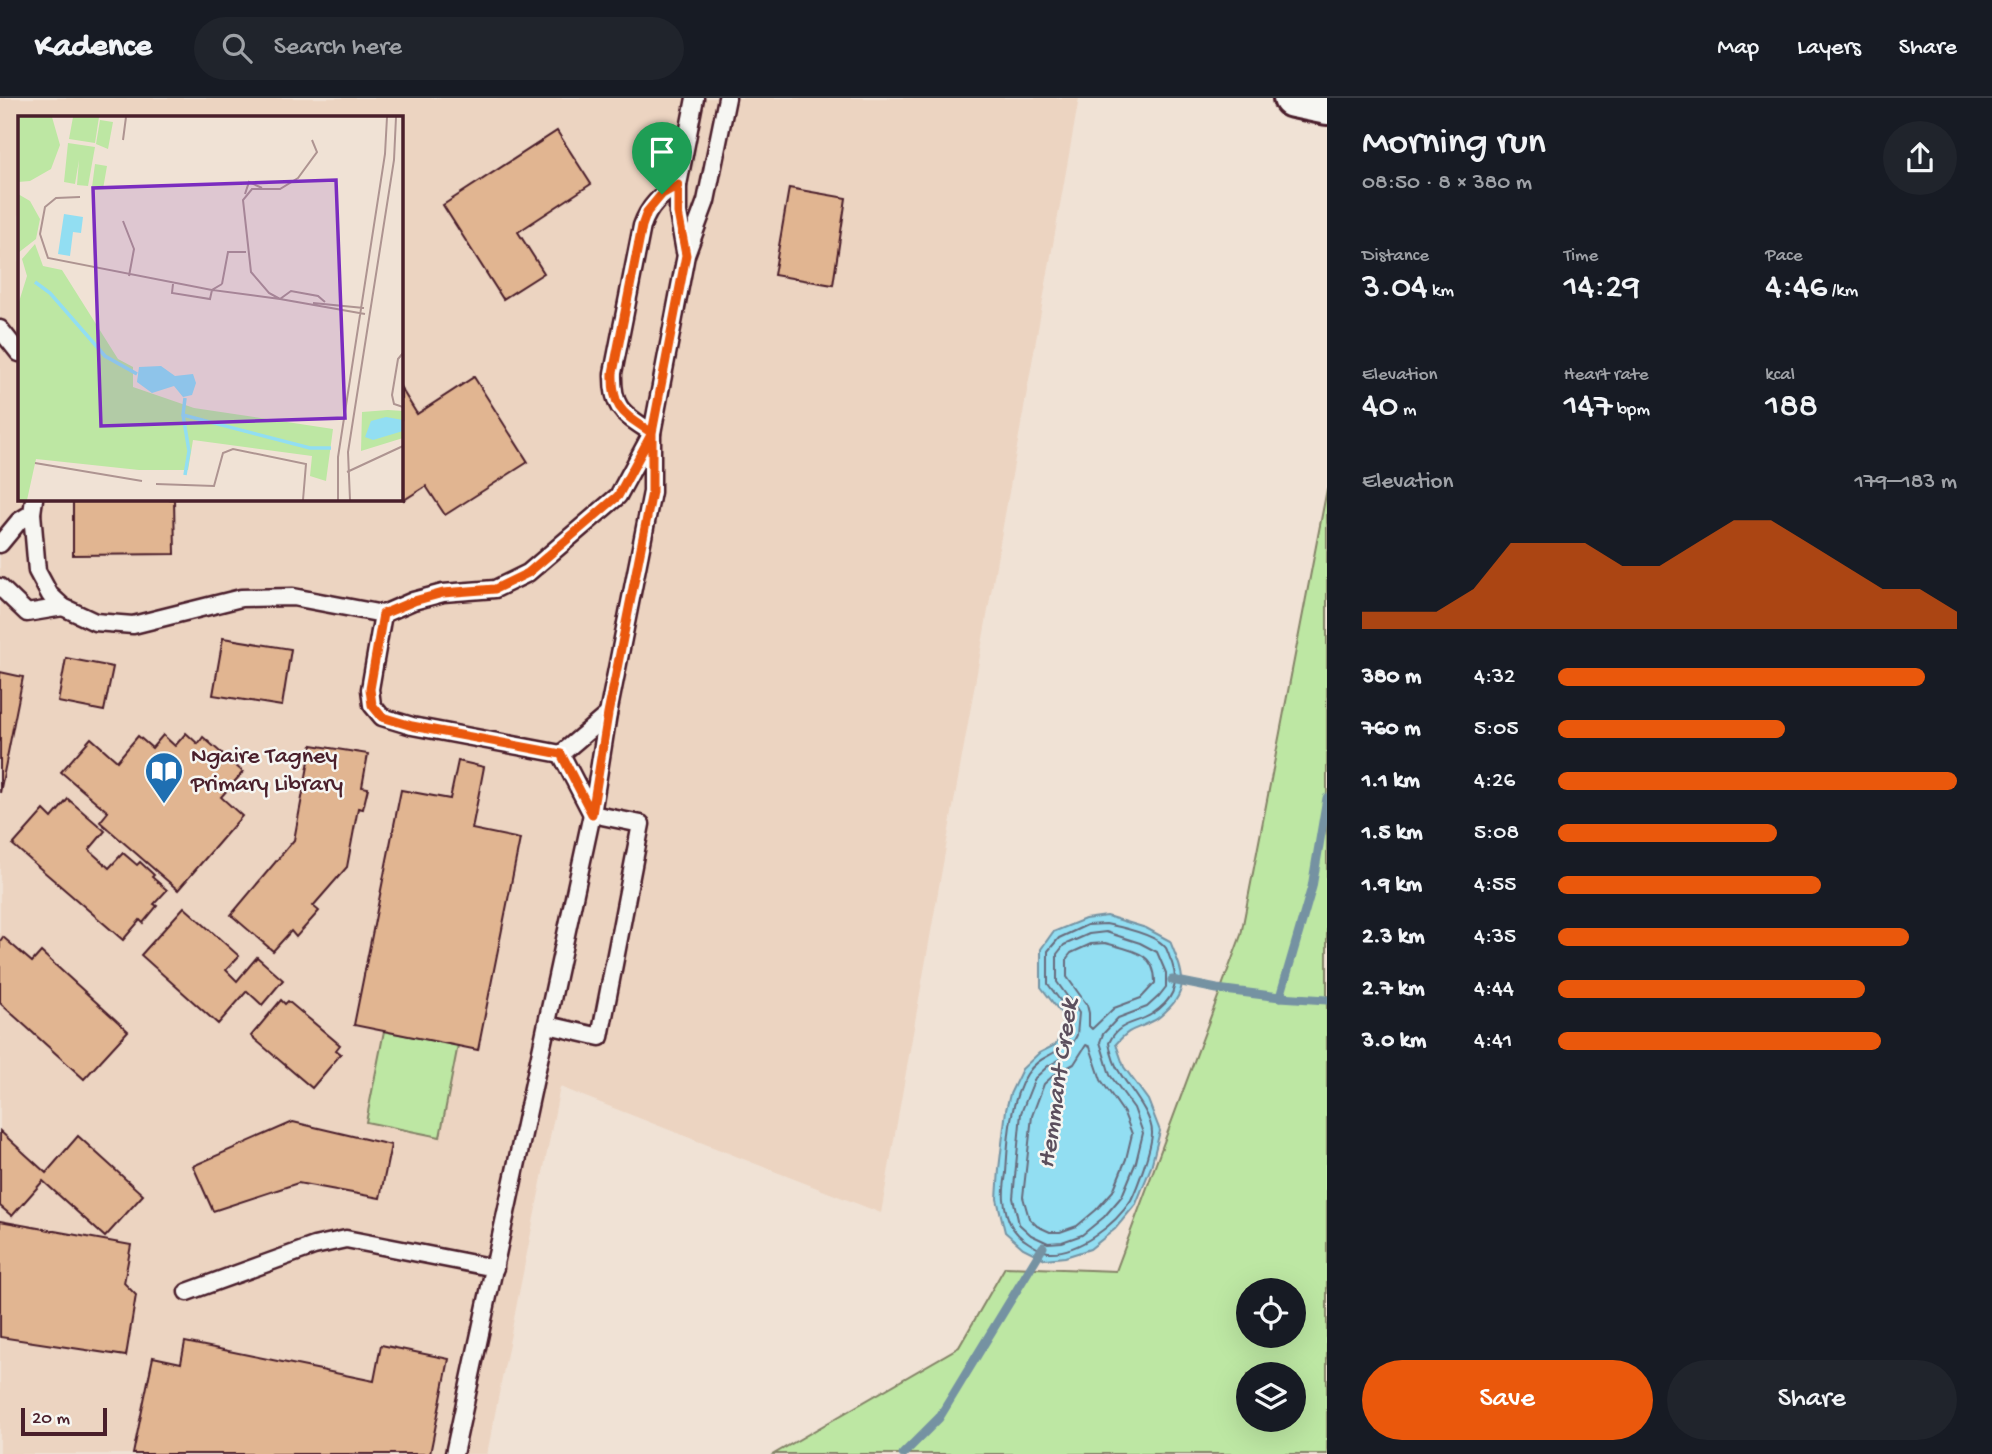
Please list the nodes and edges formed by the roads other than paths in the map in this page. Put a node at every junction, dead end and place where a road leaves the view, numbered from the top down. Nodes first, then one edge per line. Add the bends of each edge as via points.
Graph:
1 (695, 98) edge
2 (727, 98) edge
3 (1293, 98) edge
4 (1327, 105) edge
5 (678, 185) junction
6 (686, 255) junction
7 (0, 329) edge
8 (18, 352) edge
9 (652, 433) junction
10 (33, 506) edge
11 (0, 544) edge
12 (0, 587) edge
13 (63, 607) junction
14 (383, 614) junction
15 (608, 714) junction
16 (561, 754) junction
17 (592, 814) junction
18 (548, 1025) junction
19 (495, 1268) junction
20 (187, 1292) dead end
21 (454, 1454) edge

1 - 5 lane
2 - 6 lane via 706,201
3 - 4 main road
5 - 6 lane
5 - 9 lane via 653,203 642,226 613,373 615,401 623,413
6 - 9 lane
7 - 8 lane
9 - 14 lane via 618,496 528,573 495,589 443,593
9 - 15 lane via 652,492
10 - 11 lane
10 - 13 lane via 37,571 50,595
12 - 13 lane via 27,613
13 - 14 lane via 95,622 133,625 241,598 293,597
14 - 16 lane via 370,689 372,705 382,717
15 - 16 lane
15 - 17 lane
16 - 17 lane
17 - 18 lane
17 - 18 lane via 641,824 600,1037
18 - 19 lane
19 - 20 lane via 346,1239
19 - 21 lane

